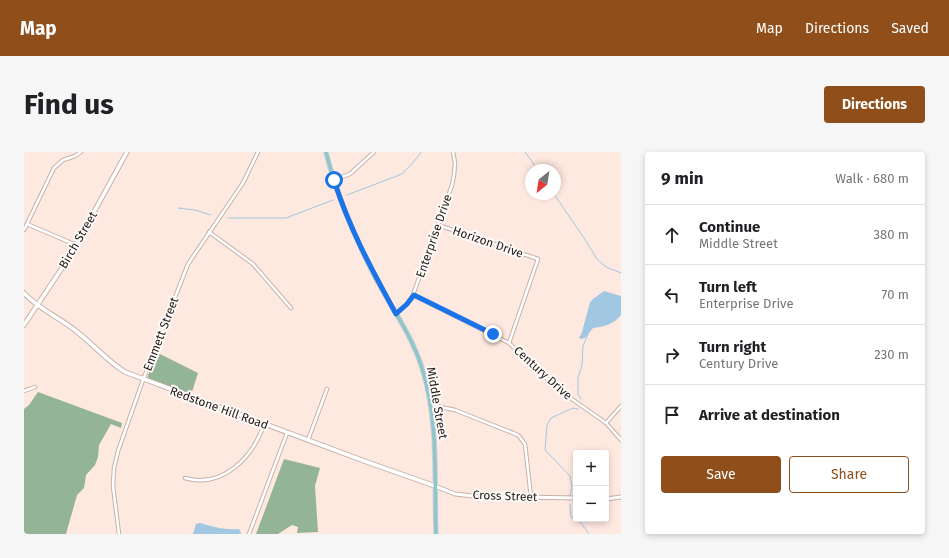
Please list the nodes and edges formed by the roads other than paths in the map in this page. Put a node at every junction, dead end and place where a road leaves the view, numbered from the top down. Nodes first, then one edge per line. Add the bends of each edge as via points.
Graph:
1 (81, 152) edge
2 (127, 152) edge
3 (258, 152) edge
4 (326, 152) edge
5 (374, 152) edge
6 (453, 152) edge
7 (334, 180) junction
8 (27, 224) junction
9 (438, 225) junction
10 (24, 230) edge
11 (209, 232) junction
12 (76, 245) junction
13 (24, 293) edge
14 (414, 295) junction
15 (37, 305) junction
16 (290, 308) dead end
17 (396, 314) junction
18 (24, 325) edge
19 (509, 343) junction
20 (143, 380) junction
21 (35, 387) dead end
22 (327, 389) dead end
23 (24, 391) edge
24 (430, 405) junction
25 (621, 406) edge
26 (606, 423) junction
27 (264, 424) junction
28 (287, 433) junction
29 (308, 440) junction
30 (621, 440) edge
31 (185, 478) dead end
32 (435, 486) junction
33 (531, 497) junction
34 (621, 497) edge
35 (573, 498) edge
36 (609, 499) edge
37 (119, 534) edge
38 (249, 534) edge
39 (436, 534) edge

1 - 8 street via 56,165
2 - 12 main road, Birch Street
3 - 11 street, Emmett Street via 243,182
4 - 7 main road, Middle Street
5 - 7 street via 350,174
6 - 9 street, Enterprise Drive via 454,175
7 - 17 main road, Middle Street via 357,241
8 - 10 street
8 - 12 street
9 - 14 street, Enterprise Drive
9 - 19 street, Horizon Drive via 538,259
11 - 16 street via 253,264
11 - 20 street, Emmett Street via 185,269
12 - 15 main road, Birch Street
13 - 15 main road, Redstone Hill Road
14 - 17 street, Enterprise Drive
14 - 19 street, Century Drive
15 - 18 main road, Birch Street
15 - 20 main road, Redstone Hill Road via 77,331 120,369
17 - 24 main road, Middle Street via 420,361
19 - 26 street, Century Drive via 559,390
20 - 27 main road, Redstone Hill Road
20 - 37 street, Emmett Street via 114,468 113,486
21 - 23 street
22 - 29 street
24 - 32 main road, Middle Street via 434,437
24 - 33 street via 454,410 522,439 525,444
25 - 26 street
26 - 30 street, Century Drive
27 - 28 main road, Redstone Hill Road
27 - 31 street via 252,450 228,472 209,480 196,481
28 - 29 main road, Redstone Hill Road
28 - 38 street
29 - 32 main road, Redstone Hill Road
32 - 33 street, Cross Street via 460,495
32 - 39 main road, Middle Street
33 - 35 street, Cross Street
34 - 36 street

